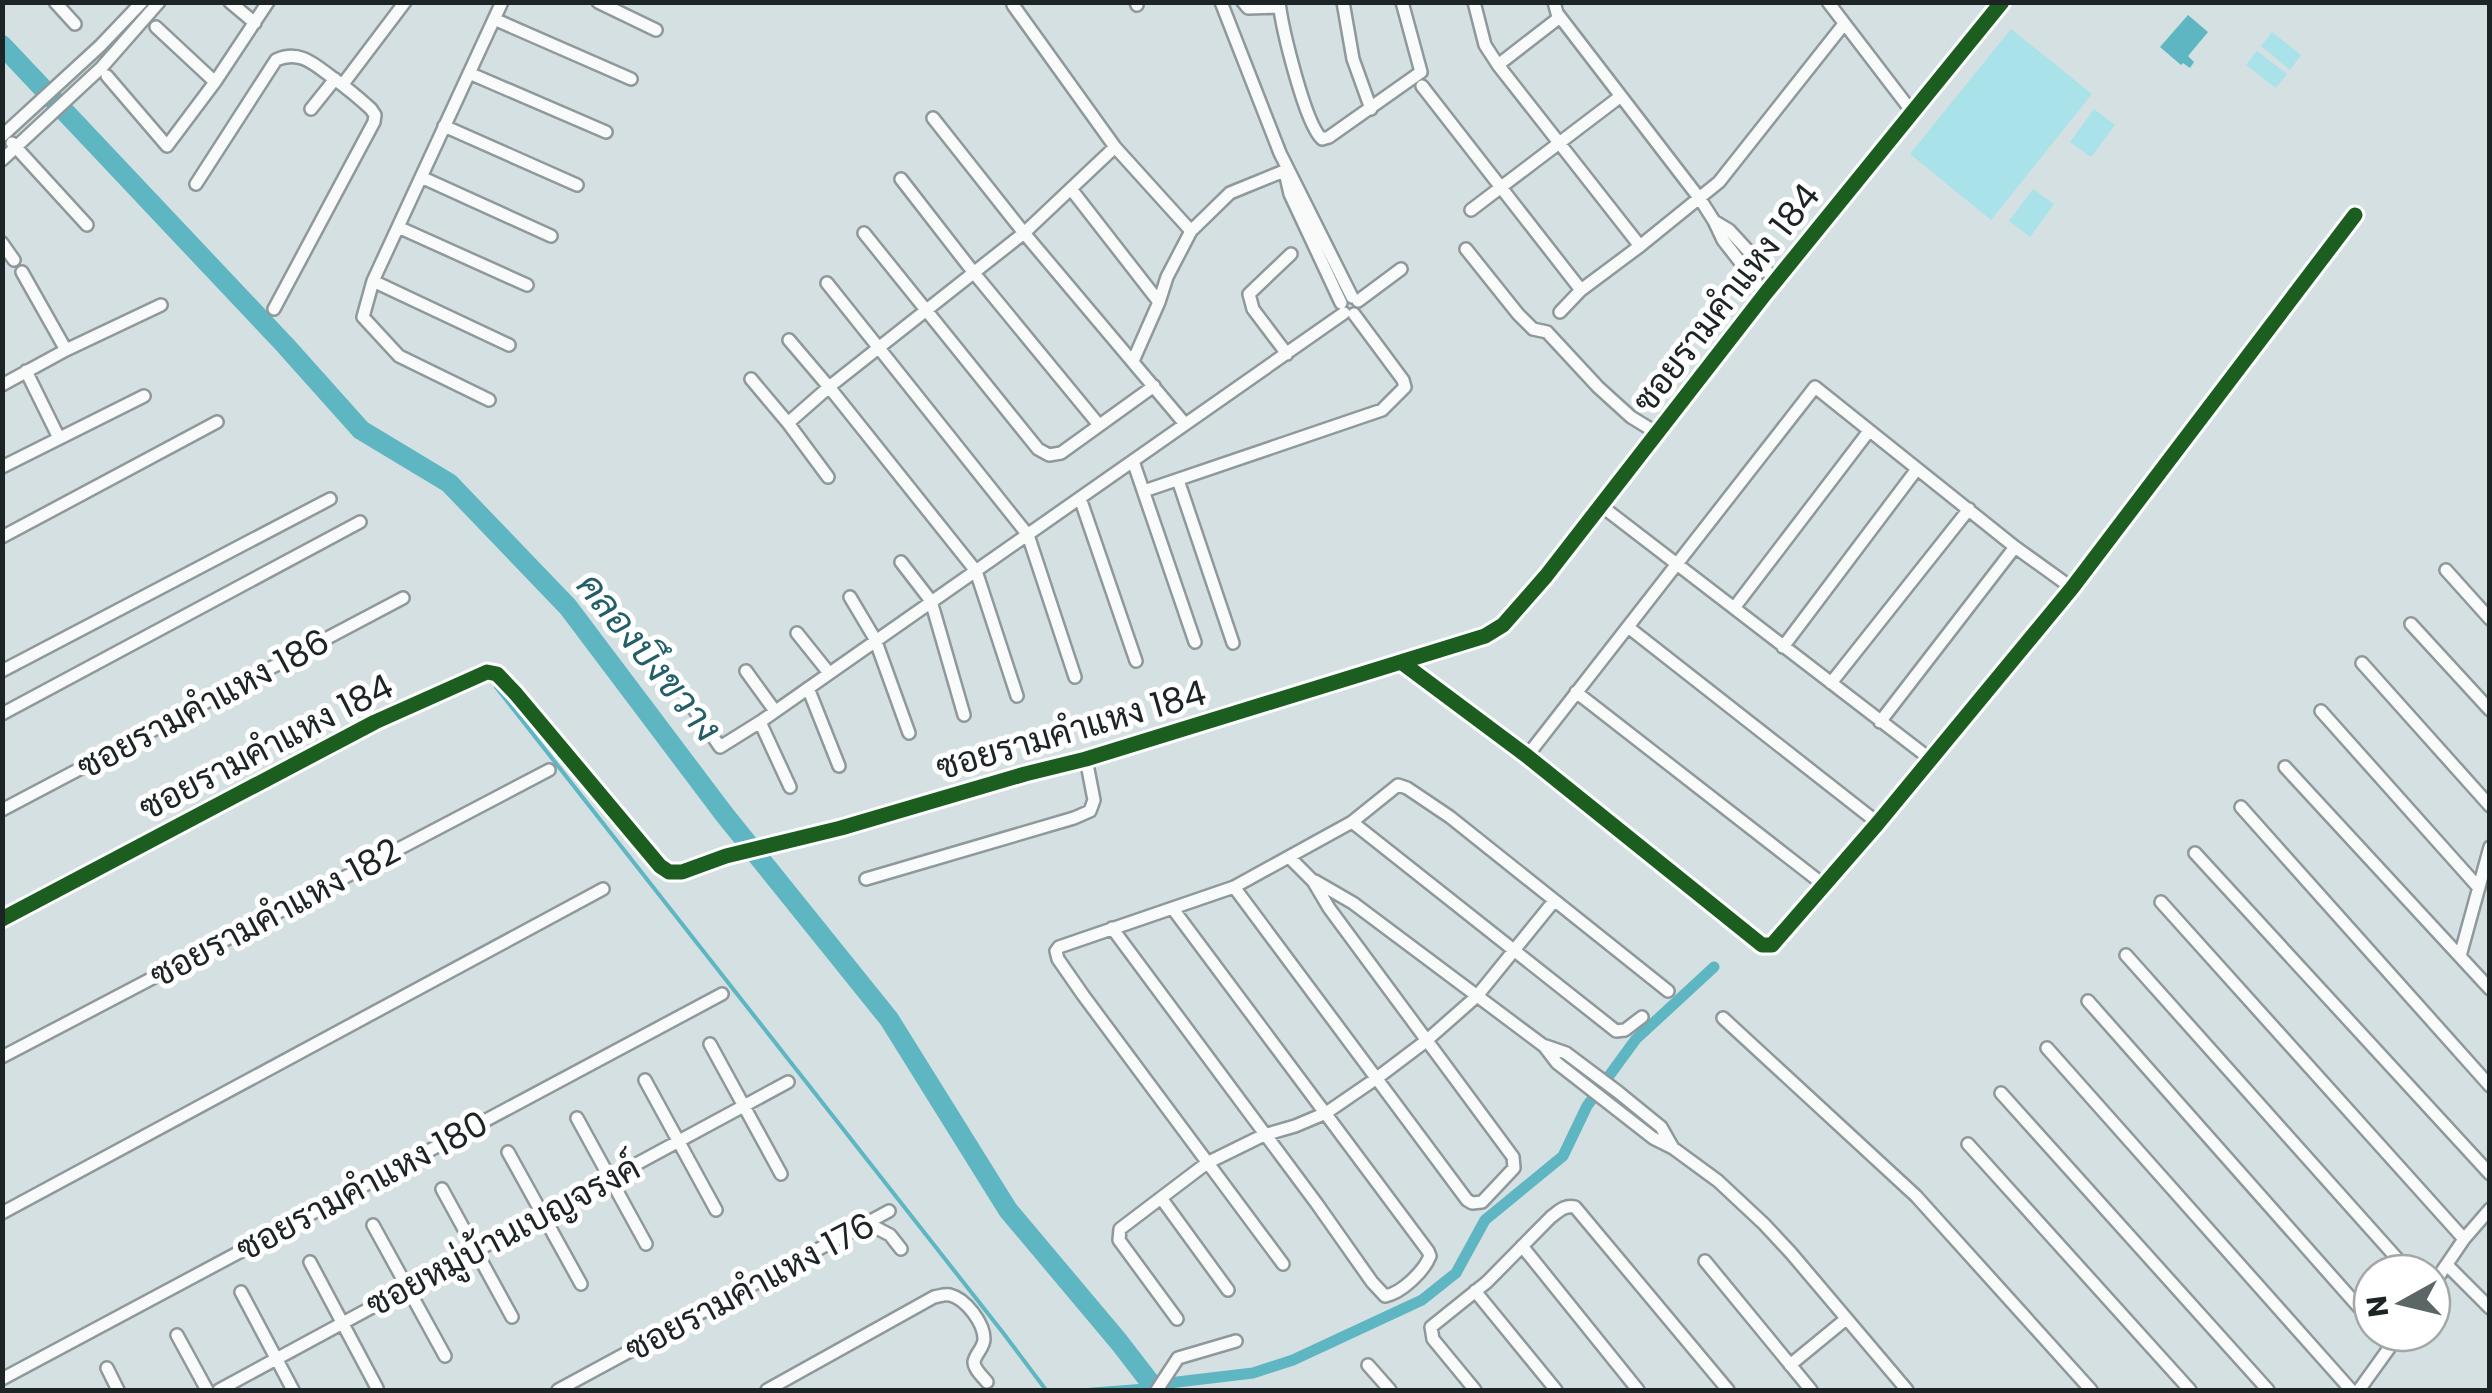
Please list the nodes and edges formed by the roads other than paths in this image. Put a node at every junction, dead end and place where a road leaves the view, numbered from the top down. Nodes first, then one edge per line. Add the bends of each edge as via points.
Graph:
1 (56, 2) edge
2 (142, 2) edge
3 (160, 2) edge
4 (230, 2) edge
5 (268, 2) edge
6 (405, 2) edge
7 (502, 2) edge
8 (598, 2) edge
9 (1222, 2) edge
10 (1243, 2) edge
11 (1343, 2) edge
12 (1402, 2) edge
13 (1474, 2) edge
14 (1554, 2) edge
15 (1828, 2) edge
16 (2002, 2) edge
17 (1013, 5) edge
18 (1279, 5) edge
19 (1560, 17) junction
20 (494, 19) junction
21 (255, 22) junction
22 (75, 24) dead end
23 (1844, 24) junction
24 (156, 26) dead end
25 (656, 30) dead end
26 (95, 50) junction
27 (1498, 65) junction
28 (106, 67) junction
29 (469, 73) junction
30 (632, 79) dead end
31 (215, 82) junction
32 (339, 82) junction
33 (1422, 86) dead end
34 (1621, 96) junction
35 (310, 109) dead end
36 (1371, 109) junction
37 (1913, 113) junction
38 (933, 118) dead end
39 (444, 126) junction
40 (606, 132) dead end
41 (3, 134) edge
42 (1559, 143) junction
43 (1116, 146) junction
44 (16, 148) junction
45 (1280, 153) junction
46 (2, 160) edge
47 (1284, 171) junction
48 (420, 178) junction
49 (901, 179) dead end
50 (196, 184) dead end
51 (578, 185) dead end
52 (1071, 189) junction
53 (1501, 189) junction
54 (1700, 200) junction
55 (1471, 210) dead end
56 (2355, 216) dead end
57 (1714, 221) junction
58 (86, 225) dead end
59 (398, 226) junction
60 (1191, 231) junction
61 (864, 233) dead end
62 (1024, 233) junction
63 (550, 236) dead end
64 (1318, 238) junction
65 (2, 243) edge
66 (1640, 246) junction
67 (1466, 249) dead end
68 (1291, 254) dead end
69 (14, 260) dead end
70 (1402, 269) dead end
71 (22, 272) dead end
72 (974, 274) junction
73 (372, 281) junction
74 (1776, 281) junction
75 (827, 283) dead end
76 (527, 285) dead end
77 (1581, 290) junction
78 (1766, 294) junction
79 (1159, 302) junction
80 (161, 305) dead end
81 (1350, 306) junction
82 (274, 309) dead end
83 (928, 309) junction
84 (1560, 312) dead end
85 (789, 340) dead end
86 (509, 345) dead end
87 (879, 348) junction
88 (66, 350) junction
89 (1286, 354) junction
90 (1132, 360) junction
91 (26, 371) junction
92 (751, 379) dead end
93 (3, 383) edge
94 (1154, 386) junction
95 (829, 387) junction
96 (144, 396) dead end
97 (489, 400) dead end
98 (218, 422) dead end
99 (788, 422) junction
100 (1185, 424) junction
101 (1099, 425) junction
102 (1869, 431) junction
103 (1656, 433) junction
104 (59, 438) junction
105 (1133, 461) junction
106 (2, 468) edge
107 (1917, 469) junction
108 (828, 476) dead end
109 (1178, 480) junction
110 (1144, 491) junction
111 (1080, 498) junction
112 (330, 500) dead end
113 (1600, 505) junction
114 (1969, 510) junction
115 (360, 522) dead end
116 (1028, 534) junction
117 (2, 537) edge
118 (2015, 547) junction
119 (901, 562) dead end
120 (1677, 564) junction
121 (2446, 570) dead end
122 (976, 571) junction
123 (2072, 588) junction
124 (850, 597) dead end
125 (403, 598) dead end
126 (931, 601) junction
127 (1734, 608) junction
128 (2490, 619) edge
129 (2411, 624) dead end
130 (1628, 627) junction
131 (797, 633) dead end
132 (875, 639) junction
133 (1196, 642) dead end
134 (1233, 643) dead end
135 (1783, 646) junction
136 (1136, 660) dead end
137 (1401, 662) junction
138 (2362, 663) dead end
139 (2, 671) edge
140 (746, 671) dead end
141 (829, 674) junction
142 (1075, 678) dead end
143 (1830, 683) junction
144 (808, 688) junction
145 (1576, 692) junction
146 (1016, 696) dead end
147 (694, 709) dead end
148 (2321, 710) dead end
149 (2490, 710) edge
150 (775, 711) junction
151 (2, 714) edge
152 (964, 716) dead end
153 (760, 722) junction
154 (1880, 722) junction
155 (909, 733) dead end
156 (1527, 756) junction
157 (1930, 758) junction
158 (1086, 759) junction
159 (839, 766) dead end
160 (2285, 767) dead end
161 (549, 770) dead end
162 (790, 787) dead end
163 (2490, 806) edge
164 (2241, 807) dead end
165 (2, 810) edge
166 (1352, 822) junction
167 (1878, 823) junction
168 (2490, 847) edge
169 (2195, 853) dead end
170 (1289, 856) junction
171 (866, 879) dead end
172 (1314, 881) junction
173 (1824, 885) junction
174 (1234, 886) junction
175 (2479, 888) junction
176 (602, 889) dead end
177 (1554, 901) junction
178 (2161, 902) dead end
179 (1173, 909) junction
180 (2, 919) edge
181 (1112, 928) junction
182 (1516, 951) junction
183 (2126, 955) dead end
184 (2460, 956) junction
185 (2490, 990) edge
186 (1668, 991) dead end
187 (722, 994) dead end
188 (1476, 996) junction
189 (2088, 1000) dead end
190 (1642, 1017) dead end
191 (1723, 1018) dead end
192 (1426, 1041) junction
193 (710, 1044) dead end
194 (2047, 1048) dead end
195 (2, 1057) edge
196 (1377, 1078) junction
197 (646, 1080) dead end
198 (788, 1082) dead end
199 (2490, 1086) edge
200 (2002, 1093) dead end
201 (744, 1106) junction
202 (1326, 1113) junction
203 (577, 1118) dead end
204 (1264, 1135) junction
205 (679, 1142) junction
206 (1968, 1144) dead end
207 (508, 1152) dead end
208 (1207, 1163) junction
209 (781, 1174) dead end
210 (2490, 1174) edge
211 (610, 1179) junction
212 (442, 1189) dead end
213 (1160, 1198) junction
214 (716, 1210) dead end
215 (890, 1211) dead end
216 (2, 1213) edge
217 (2488, 1214) edge
218 (543, 1215) junction
219 (868, 1223) junction
220 (373, 1225) dead end
221 (2464, 1239) junction
222 (646, 1244) dead end
223 (1522, 1246) junction
224 (901, 1249) dead end
225 (476, 1252) junction
226 (2392, 1253) edge
227 (2452, 1257) edge
228 (1706, 1261) dead end
229 (310, 1262) dead end
230 (1284, 1264) dead end
231 (2452, 1270) edge
232 (580, 1284) dead end
233 (408, 1287) junction
234 (1228, 1290) dead end
235 (241, 1292) dead end
236 (1476, 1292) junction
237 (2352, 1299) edge
238 (2490, 1308) edge
239 (512, 1317) dead end
240 (1177, 1319) dead end
241 (1846, 1319) junction
242 (342, 1323) junction
243 (177, 1335) dead end
244 (1236, 1341) dead end
245 (2386, 1353) edge
246 (445, 1356) dead end
247 (276, 1359) junction
248 (1368, 1365) dead end
249 (1790, 1366) junction
250 (106, 1368) dead end
251 (2, 1379) edge
252 (987, 1382) dead end
253 (378, 1388) dead end
254 (1723, 1389) edge
255 (118, 1390) edge
256 (207, 1390) edge
257 (219, 1390) edge
258 (293, 1390) edge
259 (558, 1390) edge
260 (766, 1390) edge
261 (1157, 1390) edge
262 (1390, 1390) edge
263 (1476, 1390) edge
264 (1556, 1390) edge
265 (1638, 1390) edge
266 (1811, 1390) edge
267 (1907, 1390) edge
268 (2091, 1390) edge
269 (2190, 1390) edge
270 (2268, 1390) edge
271 (2351, 1390) edge
272 (2360, 1390) edge

1 - 22 street
2 - 26 street
3 - 28 street
4 - 21 street
5 - 21 street
6 - 32 street
7 - 20 street
8 - 25 street
9 - 45 street
10 - 18 street via 1254,10
11 - 36 street via 1352,58
12 - 36 street via 1422,72
13 - 27 street via 1485,45
14 - 19 street
15 - 23 street
16 - 37 street, ซอยรามคำแหง 184
17 - 43 street
18 - 36 street via 1317,136 1329,138
19 - 27 street
19 - 34 street
20 - 29 street
20 - 30 street
21 - 31 street
23 - 37 street
23 - 54 street
24 - 31 street
26 - 28 street
26 - 41 street
27 - 42 street
28 - 31 street via 167,146
28 - 44 street
29 - 39 street
29 - 40 street
32 - 35 street
32 - 50 street via 298,56 276,60
32 - 82 street via 371,109 374,122
33 - 53 street
34 - 42 street
34 - 54 street
37 - 74 street, ซอยรามคำแหง 184
38 - 62 street
39 - 48 street
39 - 51 street
41 - 44 street
42 - 53 street
42 - 66 street
43 - 52 street
43 - 60 street
44 - 46 street
44 - 58 street
45 - 47 street
45 - 64 street
47 - 60 street via 1230,193
47 - 64 street via 1290,194
48 - 59 street
48 - 63 street
49 - 72 street
52 - 62 street
52 - 79 street
53 - 55 street
53 - 77 street
54 - 57 street
54 - 66 street
56 - 123 street
57 - 74 street
57 - 78 street
59 - 73 street
59 - 76 street
60 - 79 street
61 - 83 street
62 - 72 street
62 - 90 street
64 - 81 street
65 - 69 street
66 - 77 street
67 - 103 street via 1533,329 1547,332 1598,387
68 - 89 street via 1248,294
70 - 81 street
71 - 88 street
72 - 83 street
72 - 101 street
73 - 86 street
73 - 97 street via 363,317 399,356
74 - 78 street, ซอยรามคำแหง 184
75 - 87 street
77 - 84 street
78 - 103 street, ซอยรามคำแหง 184
79 - 90 street
80 - 88 street
81 - 89 street
81 - 109 street via 1405,387 1382,410
83 - 87 street
83 - 101 street via 1038,448 1061,453
85 - 95 street
87 - 95 street
87 - 116 street
88 - 91 street
89 - 100 street
90 - 94 street
91 - 93 street
91 - 104 street
92 - 99 street
94 - 100 street
94 - 101 street
95 - 99 street
95 - 122 street
96 - 104 street
98 - 117 street
99 - 108 street
100 - 105 street
102 - 107 street
102 - 120 street via 1815,387
102 - 127 street
103 - 113 street, ซอยรามคำแหง 184
104 - 106 street
105 - 110 street
105 - 111 street
107 - 114 street
107 - 135 street
109 - 110 street
109 - 134 street
110 - 133 street
111 - 116 street
111 - 136 street
112 - 139 street
113 - 120 street
113 - 137 street, ซอยรามคำแหง 184 via 1503,625
114 - 118 street
114 - 143 street
115 - 151 street
116 - 122 street
116 - 142 street
118 - 123 street
118 - 154 street
119 - 126 street
120 - 127 street
120 - 130 street
121 - 128 street
122 - 126 street
122 - 146 street
123 - 157 street
124 - 132 street
125 - 165 street, ซอยรามคำแหง 186
126 - 132 street
126 - 152 street
127 - 135 street
129 - 149 street
130 - 145 street
130 - 167 street
131 - 141 street
132 - 141 street
132 - 155 street
135 - 143 street
137 - 156 street
137 - 158 street, ซอยรามคำแหง 184
138 - 163 street
140 - 150 street
141 - 144 street
143 - 154 street
144 - 150 street
144 - 159 street
145 - 156 street
145 - 173 street
147 - 153 street via 720,747
148 - 175 street
150 - 153 street
153 - 162 street
154 - 157 street
156 - 173 street via 1762,944 1776,942
157 - 167 street
158 - 171 street via 1090,811
158 - 180 street, ซอยรามคำแหง 184 via 670,872 516,694 487,672 374,722
160 - 184 street
161 - 195 street, ซอยรามคำแหง 182
164 - 199 street
166 - 170 street
166 - 177 street via 1398,785 1407,788
166 - 182 street
167 - 173 street
168 - 175 street
169 - 210 street
170 - 172 street
170 - 174 street
172 - 188 street
172 - 192 street
174 - 179 street
174 - 196 street
175 - 184 street
176 - 216 street
177 - 182 street
177 - 186 street
178 - 221 street
179 - 181 street
179 - 202 street
181 - 204 street
181 - 208 street via 1058,947 1056,955
182 - 188 street
182 - 190 street via 1616,1031
183 - 226 street
184 - 185 street
187 - 251 street, ซอยรามคำแหง 180
188 - 192 street
188 - 241 street via 1718,1181
189 - 237 street
191 - 268 street via 1916,1196
192 - 196 street
192 - 196 street via 1513,1157 1514,1168 1482,1202 1467,1200
193 - 201 street
194 - 271 street
196 - 202 street
197 - 205 street
198 - 201 street, ซอยหมู่บ้านเบญจรงค์
200 - 270 street
201 - 205 street, ซอยหมู่บ้านเบญจรงค์
201 - 209 street
202 - 204 street
202 - 204 street via 1430,1256 1391,1296 1372,1282
203 - 211 street
204 - 208 street
205 - 211 street, ซอยหมู่บ้านเบญจรงค์
205 - 214 street
206 - 269 street
207 - 218 street
208 - 213 street
208 - 230 street
211 - 218 street, ซอยหมู่บ้านเบญจรงค์
211 - 222 street
212 - 225 street
213 - 234 street
213 - 240 street via 1118,1236
215 - 219 street, ซอยรามคำแหง 176
217 - 221 street
218 - 225 street, ซอยหมู่บ้านเบญจรงค์
218 - 232 street
219 - 224 street
219 - 259 street, ซอยรามคำแหง 176
220 - 233 street
221 - 227 street
223 - 236 street
223 - 254 street via 1562,1208 1575,1207
223 - 265 street
225 - 233 street, ซอยหมู่บ้านเบญจรงค์
225 - 239 street
228 - 249 street
229 - 242 street
231 - 238 street
233 - 242 street, ซอยหมู่บ้านเบญจรงค์
233 - 246 street
235 - 247 street
236 - 263 street via 1431,1331
236 - 264 street
241 - 249 street
241 - 267 street
242 - 247 street, ซอยหมู่บ้านเบญจรงค์
242 - 253 street
243 - 256 street
244 - 261 street via 1178,1358
245 - 272 street
247 - 257 street, ซอยหมู่บ้านเบญจรงค์
247 - 258 street
248 - 262 street
249 - 266 street
250 - 255 street
252 - 260 street via 974,1364 984,1345 982,1327 948,1295

